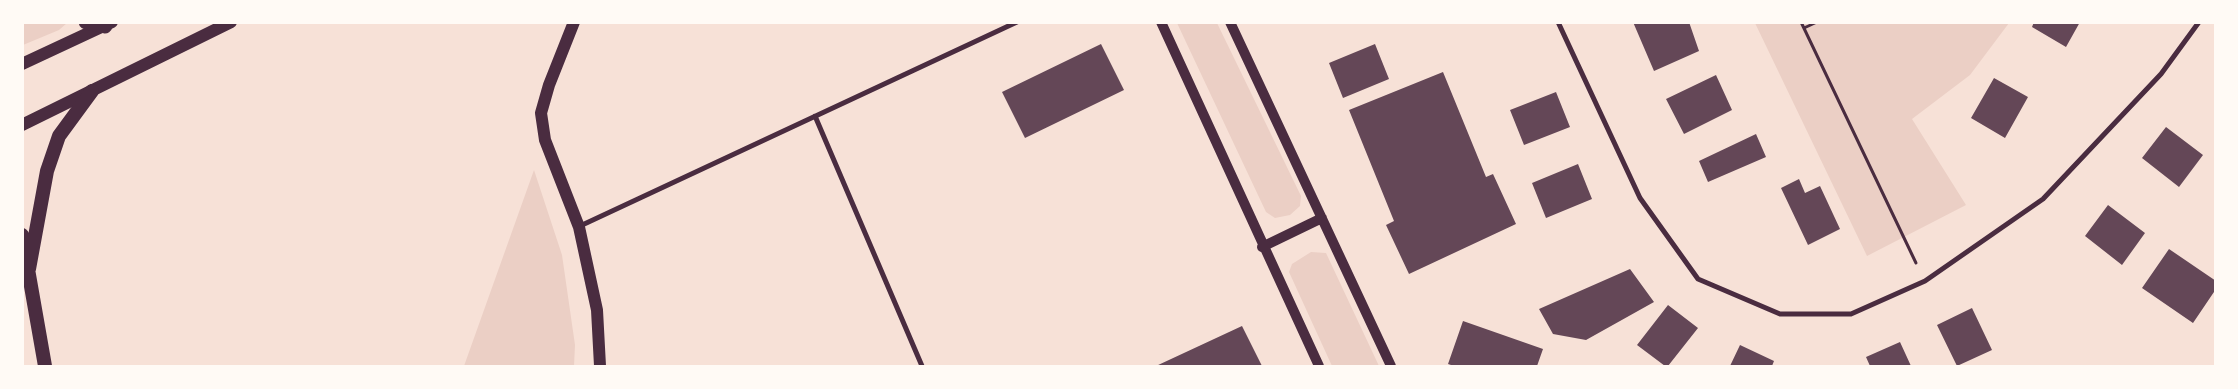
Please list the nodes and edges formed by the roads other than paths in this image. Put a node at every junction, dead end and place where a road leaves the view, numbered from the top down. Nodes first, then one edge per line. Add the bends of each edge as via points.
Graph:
1 (86, 22) edge
2 (231, 22) edge
3 (574, 22) edge
4 (1017, 22) edge
5 (1160, 22) edge
6 (1230, 22) edge
7 (1558, 22) edge
8 (2199, 22) edge
9 (108, 24) edge
10 (22, 64) edge
11 (92, 90) junction
12 (815, 116) junction
13 (22, 125) edge
14 (1322, 218) junction
15 (579, 227) junction
16 (22, 235) edge
17 (1262, 247) junction
18 (29, 268) junction
19 (45, 366) edge
20 (600, 366) edge
21 (922, 366) edge
22 (1319, 366) edge
23 (1391, 366) edge

1 - 9 highway
2 - 11 main road
3 - 15 main road via 540,113 546,140
4 - 12 street
5 - 17 main road
6 - 14 main road
7 - 8 street via 1640,198 1698,279 1780,314 1851,314 1925,281 2043,200 2161,74
9 - 10 main road
11 - 13 main road
11 - 18 highway via 59,136 47,172
12 - 15 street
12 - 21 street
14 - 17 main road
14 - 23 main road
15 - 20 main road via 597,310
16 - 18 highway
17 - 22 main road
18 - 19 highway

